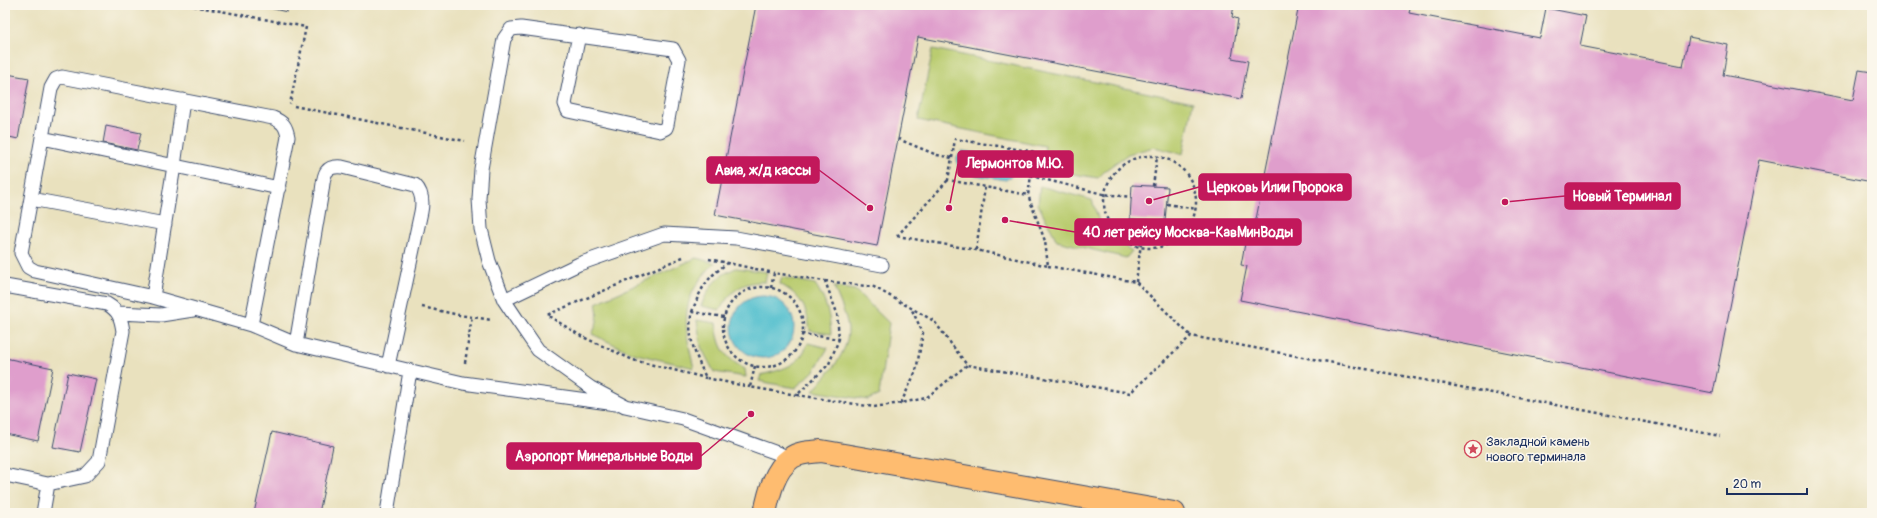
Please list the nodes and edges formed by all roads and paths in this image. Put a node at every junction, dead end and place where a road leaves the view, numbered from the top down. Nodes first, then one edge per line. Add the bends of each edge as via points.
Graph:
1 (194, 6) edge
2 (579, 35) junction
3 (183, 100) junction
4 (42, 138) junction
5 (898, 139) dead end
6 (485, 146) junction
7 (1157, 157) junction
8 (952, 158) junction
9 (174, 166) junction
10 (1031, 176) junction
11 (948, 180) junction
12 (1153, 186) dead end
13 (985, 187) junction
14 (279, 188) junction
15 (1103, 194) junction
16 (1028, 195) junction
17 (1131, 197) dead end
18 (31, 199) junction
19 (1167, 204) dead end
20 (1196, 209) junction
21 (1144, 220) dead end
22 (164, 224) junction
23 (1140, 248) junction
24 (976, 250) junction
25 (688, 254) dead end
26 (707, 258) dead end
27 (728, 263) junction
28 (882, 265) dead end
29 (1048, 266) junction
30 (774, 273) junction
31 (824, 281) junction
32 (1136, 282) junction
33 (5, 286) edge
34 (771, 288) junction
35 (153, 297) junction
36 (504, 300) junction
37 (401, 303) junction
38 (911, 308) junction
39 (196, 309) junction
40 (692, 312) junction
41 (118, 313) junction
42 (472, 316) junction
43 (724, 317) junction
44 (494, 320) dead end
45 (251, 325) junction
46 (802, 334) junction
47 (1191, 336) junction
48 (839, 339) junction
49 (296, 344) junction
50 (388, 366) junction
51 (755, 366) junction
52 (967, 366) junction
53 (464, 369) dead end
54 (410, 371) junction
55 (706, 378) junction
56 (750, 386) junction
57 (797, 396) junction
58 (901, 403) junction
59 (626, 406) junction
60 (1720, 436) dead end
61 (791, 458) junction
62 (5, 475) edge
63 (48, 484) junction
64 (43, 513) edge
65 (387, 513) edge
66 (765, 513) edge
67 (1174, 513) edge

1 - 6 path via 306,27 290,105
2 - 2 lane via 673,49 676,52 679,60 666,128 660,131 566,110 565,104
2 - 6 lane via 521,28 507,33
3 - 4 lane via 62,76 56,79 52,88
3 - 9 lane
3 - 14 lane via 274,118 282,122 288,137
4 - 9 lane
4 - 18 lane
5 - 8 path via 937,155
6 - 36 lane via 479,199 481,229 489,261
7 - 12 path
7 - 15 path via 1134,159 1121,166 1111,177
7 - 20 path via 1178,165 1189,177 1195,193
8 - 10 path via 955,139 1035,152
8 - 11 path
9 - 14 lane
9 - 22 lane
10 - 15 path
10 - 16 path
11 - 13 path
11 - 24 path via 897,236
13 - 16 path
13 - 24 path
14 - 45 lane
15 - 17 path
15 - 23 path via 1107,220 1114,231 1127,242
16 - 29 path via 1045,241
18 - 22 lane
18 - 35 lane via 21,253 28,267 35,271
19 - 20 path
20 - 23 path via 1192,222 1183,234 1171,243 1156,248
21 - 23 path
22 - 35 lane
23 - 32 path
24 - 29 path
25 - 55 path via 547,315 581,336 633,360
26 - 27 path
27 - 30 path
27 - 40 path via 716,271 700,289
28 - 36 lane via 736,238 664,234 579,264
29 - 32 path
30 - 31 path
30 - 34 path
31 - 38 path via 874,287
31 - 48 path via 836,313
32 - 47 path
33 - 41 lane via 107,304
34 - 43 path via 755,288 743,292 733,300
34 - 46 path via 787,295 794,303 800,312
35 - 39 lane
36 - 59 lane via 538,350 591,388
37 - 42 path
37 - 49 lane via 422,206 419,189 415,185 349,168 331,167 325,173
37 - 50 lane
38 - 52 path via 934,321
38 - 58 path via 923,333 916,371
39 - 41 lane via 162,315
39 - 45 lane
40 - 43 path
40 - 55 path via 689,325 693,348
41 - 63 lane via 123,331 99,461 85,476
42 - 44 path
42 - 53 path
43 - 51 path via 724,336 728,348 736,358
45 - 49 lane
46 - 48 path
46 - 51 path via 799,345 784,361 772,366
47 - 52 path via 1130,394
47 - 60 path
48 - 57 path via 829,364
49 - 50 lane
50 - 54 lane
51 - 56 path
52 - 58 path via 926,398
54 - 59 lane via 462,383
54 - 65 lane
55 - 56 path
56 - 57 path
57 - 58 path via 874,407
59 - 61 lane via 683,420
61 - 66 main road via 772,485
61 - 67 main road via 802,453 821,451
62 - 63 lane
63 - 64 lane

